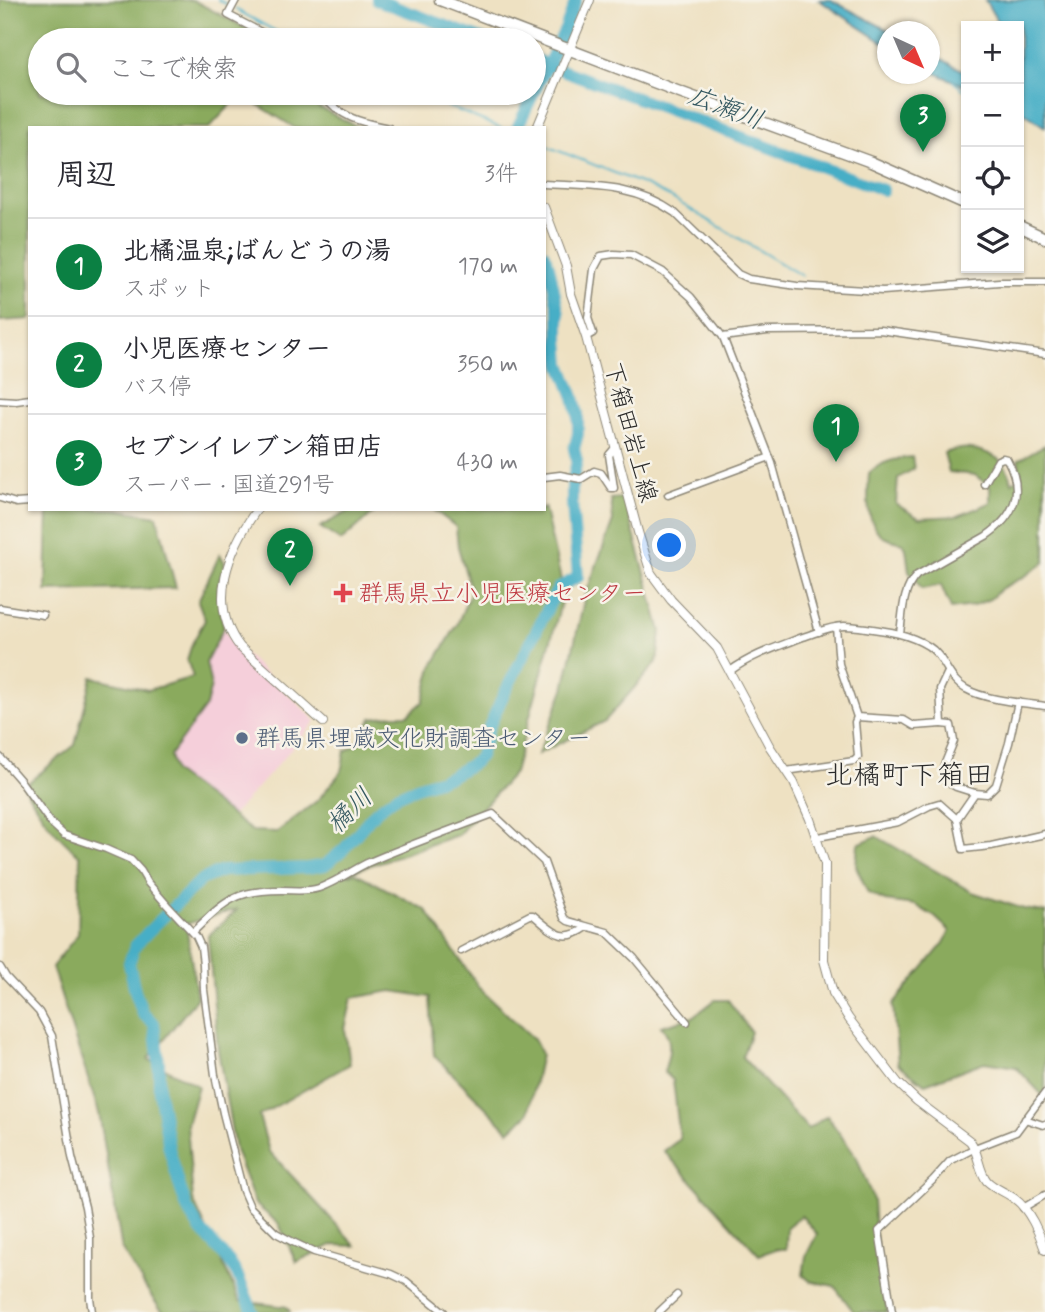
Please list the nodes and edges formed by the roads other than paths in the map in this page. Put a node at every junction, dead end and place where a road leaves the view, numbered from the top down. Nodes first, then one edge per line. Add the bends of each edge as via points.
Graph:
1 (236, 0) edge
2 (440, 0) edge
3 (590, 0) edge
4 (254, 28) edge
5 (513, 28) edge
6 (546, 40) edge
7 (566, 48) junction
8 (331, 105) edge
9 (380, 126) edge
10 (538, 126) edge
11 (546, 184) edge
12 (961, 202) edge
13 (546, 212) edge
14 (1024, 228) edge
15 (1045, 238) edge
16 (1045, 282) edge
17 (586, 337) junction
18 (723, 337) junction
19 (1045, 354) edge
20 (28, 399) edge
21 (0, 400) edge
22 (615, 448) junction
23 (770, 457) junction
24 (546, 477) edge
25 (984, 484) dead end
26 (668, 495) dead end
27 (0, 498) edge
28 (28, 502) edge
29 (256, 511) edge
30 (0, 608) edge
31 (43, 615) dead end
32 (836, 627) junction
33 (819, 632) junction
34 (900, 633) junction
35 (730, 671) junction
36 (948, 672) junction
37 (1018, 702) junction
38 (1045, 706) edge
39 (857, 717) junction
40 (323, 722) dead end
41 (942, 724) junction
42 (0, 757) edge
43 (786, 771) junction
44 (975, 793) junction
45 (957, 819) junction
46 (1045, 834) edge
47 (818, 837) dead end
48 (587, 927) junction
49 (193, 932) junction
50 (461, 951) dead end
51 (0, 967) edge
52 (687, 1022) dead end
53 (1045, 1093) edge
54 (1025, 1119) junction
55 (1045, 1124) edge
56 (975, 1148) junction
57 (1045, 1195) edge
58 (1023, 1208) junction
59 (1045, 1250) edge
60 (677, 1295) dead end
61 (92, 1312) edge
62 (444, 1312) edge
63 (659, 1312) edge
64 (892, 1312) edge

1 - 4 street via 228,14
2 - 5 highway
3 - 7 main road
6 - 7 highway
7 - 10 main road via 559,78
7 - 12 highway via 871,162
8 - 9 street via 344,115
11 - 16 street via 622,189 656,201 675,213 738,274 750,279 883,290
13 - 17 main road, 下箱田岩上線
14 - 15 highway
17 - 18 street via 593,333 588,317 594,269 601,256 614,254 631,256 663,272 691,297
17 - 22 main road, 下箱田岩上線
18 - 19 street via 767,331 880,330
18 - 23 street
20 - 21 street
22 - 24 street via 609,455 614,488 594,471 581,479
22 - 35 main road, 下箱田岩上線 via 652,573 717,648
23 - 26 street
23 - 33 street
25 - 34 street via 999,460 1007,459 1016,492 1012,511 997,529 913,578 905,596
27 - 28 street
29 - 40 main road via 224,577 222,601 228,627 240,647
30 - 31 street
32 - 33 street
32 - 34 street
32 - 39 street via 839,664
33 - 35 street via 761,652
34 - 36 street via 935,651
35 - 43 main road, 下箱田岩上線
36 - 37 street via 974,693
36 - 41 street via 940,688
37 - 38 street
37 - 44 street via 996,785 987,794
39 - 41 street via 904,720 914,726
39 - 43 street via 858,757 854,761
41 - 44 street via 951,725 954,741 943,768 945,780
42 - 49 street via 64,835 131,860
43 - 56 main road, 下箱田岩上線 via 810,819 825,864 824,960 833,993 898,1083
44 - 45 street
45 - 46 street via 963,849
45 - 47 street via 939,803 898,822
48 - 49 street via 564,918 544,862 492,814 365,864 316,889 235,896
48 - 50 street via 561,936 530,915
48 - 52 street via 607,932
49 - 62 street via 201,947 223,1113 250,1207 276,1233 314,1252 391,1274
51 - 61 street via 39,1012 52,1035 90,1238
53 - 54 street
54 - 55 street
54 - 56 street via 1016,1132
56 - 58 main road, 下箱田岩上線 via 984,1177
56 - 64 street via 950,1161 879,1231
57 - 58 street
58 - 59 main road, 下箱田岩上線
60 - 63 street

